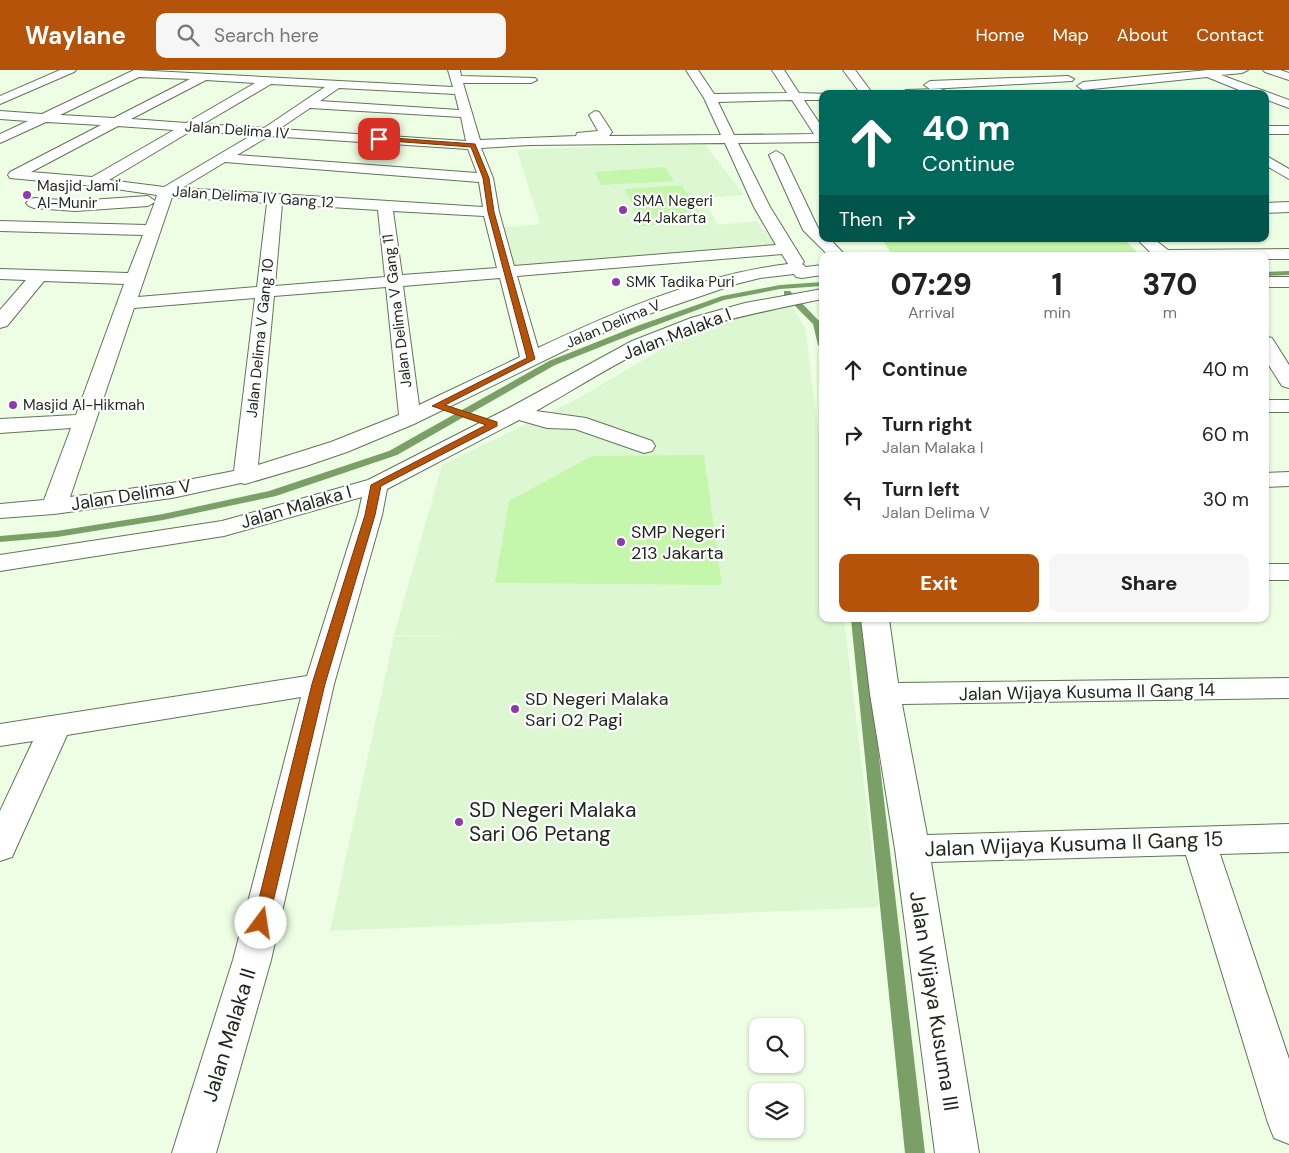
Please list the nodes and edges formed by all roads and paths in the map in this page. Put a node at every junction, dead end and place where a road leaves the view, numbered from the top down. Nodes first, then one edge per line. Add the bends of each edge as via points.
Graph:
1 (70, 70) edge
2 (304, 70) edge
3 (692, 70) edge
4 (778, 70) edge
5 (848, 70) edge
6 (1048, 70) edge
7 (1122, 70) edge
8 (1242, 70) edge
9 (1269, 70) edge
10 (140, 71) edge
11 (1201, 72) edge
12 (919, 75) dead end
13 (205, 76) junction
14 (457, 76) edge
15 (1289, 77) edge
16 (1068, 79) junction
17 (1146, 79) junction
18 (269, 80) junction
19 (531, 80) dead end
20 (286, 81) junction
21 (337, 84) junction
22 (930, 85) junction
23 (1083, 86) junction
24 (864, 90) edge
25 (936, 90) edge
26 (1092, 90) edge
27 (1173, 90) dead end
28 (1250, 90) edge
29 (796, 96) junction
30 (819, 96) edge
31 (1269, 96) edge
32 (710, 98) junction
33 (0, 100) edge
34 (308, 104) junction
35 (1289, 104) edge
36 (466, 114) junction
37 (0, 115) edge
38 (596, 116) dead end
39 (44, 118) junction
40 (116, 122) junction
41 (190, 127) junction
42 (1289, 130) edge
43 (1269, 131) edge
44 (266, 132) junction
45 (819, 132) edge
46 (1269, 132) edge
47 (819, 137) edge
48 (1289, 138) edge
49 (0, 139) edge
50 (730, 139) junction
51 (473, 141) junction
52 (776, 155) dead end
53 (222, 158) junction
54 (1269, 161) edge
55 (15, 174) junction
56 (1289, 175) edge
57 (486, 178) junction
58 (0, 182) edge
59 (95, 182) junction
60 (165, 196) junction
61 (275, 199) junction
62 (34, 203) dead end
63 (385, 206) junction
64 (1289, 207) edge
65 (1269, 208) edge
66 (491, 212) junction
67 (0, 226) edge
68 (153, 230) junction
69 (819, 238) edge
70 (823, 242) edge
71 (1148, 242) edge
72 (788, 249) junction
73 (834, 252) edge
74 (1159, 252) edge
75 (1269, 254) edge
76 (1289, 254) edge
77 (506, 272) junction
78 (0, 274) edge
79 (40, 275) junction
80 (135, 280) junction
81 (392, 281) junction
82 (1269, 282) edge
83 (1289, 282) edge
84 (813, 284) edge
85 (266, 292) junction
86 (127, 303) junction
87 (0, 322) edge
88 (1269, 344) edge
89 (1289, 344) edge
90 (1269, 349) edge
91 (531, 359) junction
92 (1289, 382) edge
93 (1269, 406) edge
94 (1289, 406) edge
95 (517, 412) junction
96 (467, 415) junction
97 (410, 417) junction
98 (85, 420) junction
99 (0, 426) edge
100 (644, 446) dead end
101 (245, 477) junction
102 (1289, 479) edge
103 (1269, 480) edge
104 (376, 485) junction
105 (54, 507) junction
106 (0, 511) edge
107 (0, 563) edge
108 (1269, 572) edge
109 (1289, 572) edge
110 (875, 622) edge
111 (319, 684) junction
112 (1289, 688) edge
113 (885, 694) junction
114 (55, 726) junction
115 (0, 735) edge
116 (1289, 838) edge
117 (1199, 841) junction
118 (0, 847) edge
119 (912, 849) junction
120 (1289, 1123) edge
121 (194, 1153) edge
122 (957, 1153) edge

1 - 33 street
2 - 20 street
3 - 32 street
4 - 29 street
5 - 24 street
6 - 16 street
7 - 17 street
8 - 11 street
9 - 15 street
10 - 13 street
10 - 39 street
11 - 17 street
11 - 28 street
12 - 22 street
13 - 18 street
13 - 40 street
14 - 19 street
14 - 21 street
14 - 36 street
16 - 22 street
16 - 23 street
17 - 23 street
17 - 27 street
18 - 20 street
18 - 41 street
20 - 21 street
21 - 34 street
22 - 25 street
23 - 26 street
29 - 30 street
29 - 32 street
29 - 45 street
31 - 35 street
32 - 50 street
34 - 36 street
34 - 44 street
36 - 51 street
37 - 39 street, Jalan Delima IV
38 - 51 street via 605,132 603,135
39 - 40 street, Jalan Delima IV
39 - 49 street
40 - 41 street, Jalan Delima IV
40 - 55 street
41 - 44 street, Jalan Delima IV
41 - 59 street
42 - 43 street
44 - 51 street, Jalan Delima IV
44 - 53 street
46 - 48 street
47 - 50 street
50 - 51 street
50 - 72 street via 762,207
51 - 57 street
52 - 69 street via 811,230
53 - 57 street
53 - 60 street
54 - 56 street
55 - 58 street
55 - 59 street, Jalan Delima IV Gang 12
57 - 66 street
59 - 60 street, Jalan Delima IV Gang 12
60 - 61 street, Jalan Delima IV Gang 12
60 - 62 street via 75,206
60 - 68 street, Jalan Delima V
61 - 63 street, Jalan Delima IV Gang 12
61 - 85 street, Jalan Delima V Gang 10
63 - 66 street, Jalan Delima IV Gang 12
63 - 81 street, Jalan Delima V Gang 11
64 - 65 street
66 - 77 street
67 - 68 street
68 - 80 street, Jalan Delima V
70 - 73 street
71 - 74 street
72 - 77 street
72 - 84 street
75 - 76 street
77 - 81 street
77 - 91 street
78 - 79 street
79 - 80 street
79 - 87 street
80 - 86 street, Jalan Delima V
81 - 85 street
81 - 97 street, Jalan Delima V Gang 11
82 - 83 street
84 - 91 street, Jalan Delima V via 750,275 605,324
84 - 95 street, Jalan Malaka I via 792,299 698,322 639,345
85 - 86 street
85 - 101 street, Jalan Delima V Gang 10
86 - 98 street, Jalan Delima V
88 - 89 street
90 - 92 street
91 - 96 street, Jalan Delima V
93 - 94 street
95 - 96 street, Jalan Malaka I
95 - 100 street via 548,421 578,423
96 - 97 street, Jalan Delima V
96 - 104 street, Jalan Malaka I
97 - 101 street, Jalan Delima V via 339,447
98 - 99 street
98 - 105 street, Jalan Delima V
101 - 105 street, Jalan Delima V via 122,499
102 - 103 street
104 - 107 street, Jalan Malaka I via 224,528
104 - 111 street, Jalan Malaka II
105 - 106 street
108 - 109 street
110 - 113 street, Jalan Wijaya Kusuma II Gang 15
111 - 114 street
111 - 121 street, Jalan Malaka II via 252,960
112 - 113 street, Jalan Wijaya Kusuma II Gang 14
113 - 119 street, Jalan Wijaya Kusuma II Gang 15
114 - 115 street
114 - 118 street
116 - 117 street, Jalan Wijaya Kusuma II Gang 15
117 - 119 street, Jalan Wijaya Kusuma II Gang 15
117 - 120 street
119 - 122 street, Jalan Wijaya Kusuma III

